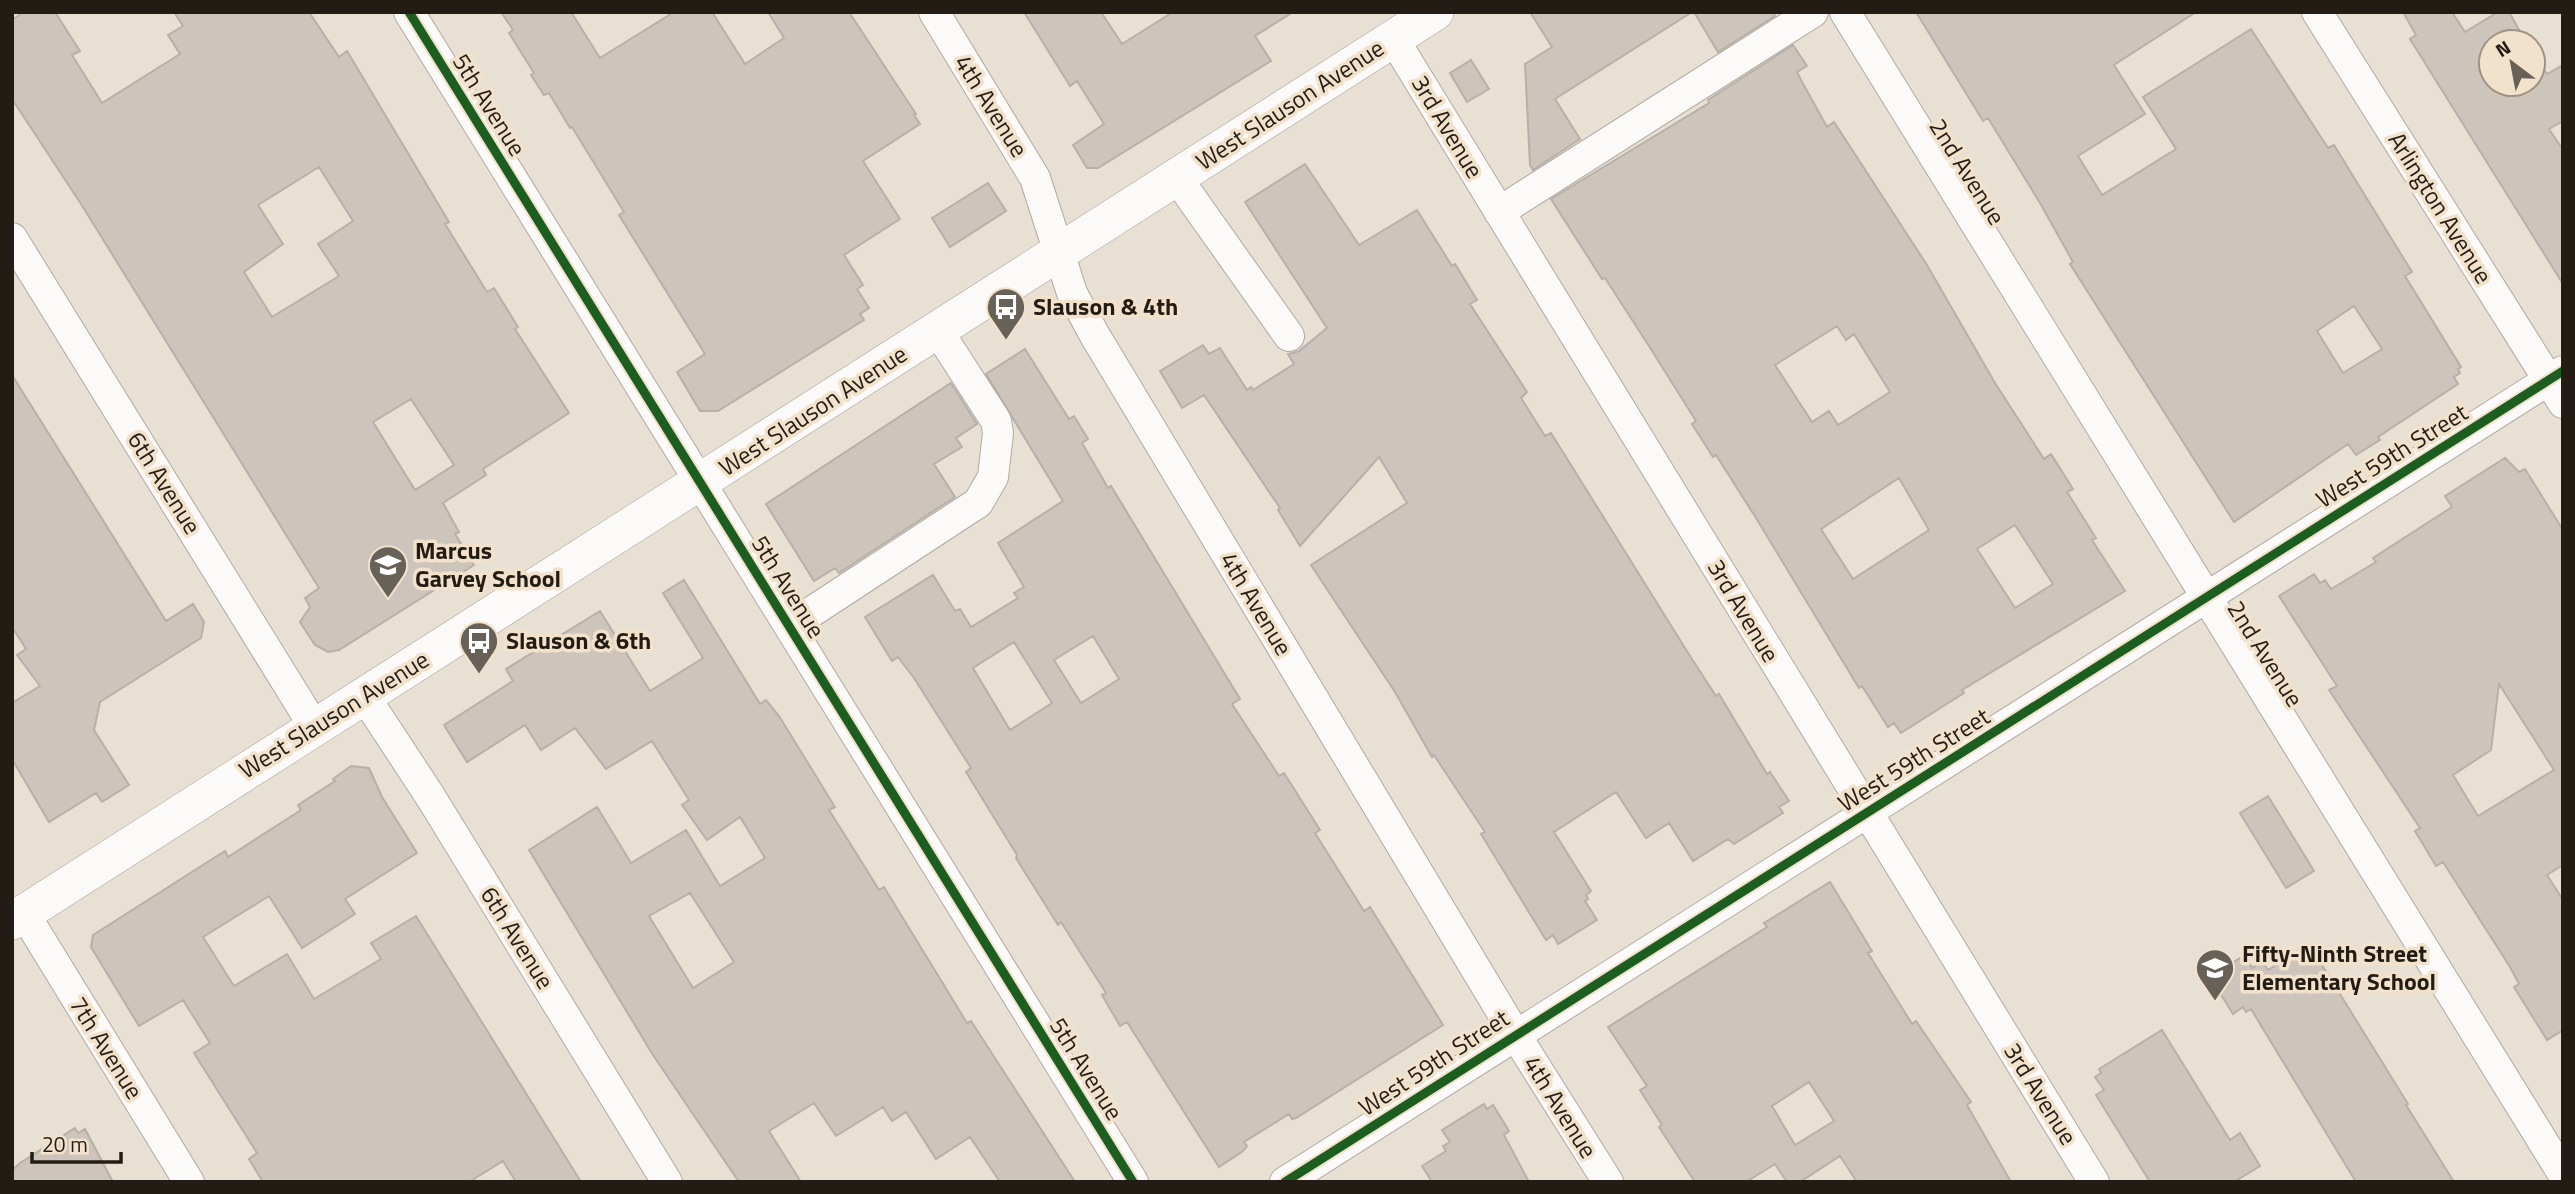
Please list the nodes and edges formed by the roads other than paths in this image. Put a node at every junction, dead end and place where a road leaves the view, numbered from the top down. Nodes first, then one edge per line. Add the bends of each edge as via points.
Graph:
1 (409, 12) edge
2 (934, 12) edge
3 (1436, 12) edge
4 (1812, 12) edge
5 (1845, 12) edge
6 (2317, 12) edge
7 (1393, 38) junction
8 (1177, 178) junction
9 (1499, 212) junction
10 (12, 238) edge
11 (1060, 252) junction
12 (938, 331) junction
13 (1289, 336) dead end
14 (2558, 384) edge
15 (701, 482) junction
16 (2207, 596) junction
17 (790, 626) junction
18 (365, 697) junction
19 (315, 728) junction
20 (1867, 813) junction
21 (18, 917) edge
22 (1515, 1034) junction
23 (2563, 1174) edge
24 (189, 1182) edge
25 (667, 1182) edge
26 (1133, 1182) edge
27 (1285, 1182) edge
28 (1608, 1182) edge
29 (2094, 1182) edge

1 - 15 street, 5th Avenue
2 - 11 street, 4th Avenue via 1035,178
3 - 7 main road, West Slauson Avenue
4 - 9 street
5 - 16 street, 2nd Avenue
6 - 14 street, Arlington Avenue
7 - 8 main road, West Slauson Avenue
7 - 9 street, 3rd Avenue
8 - 11 main road, West Slauson Avenue
8 - 13 street
9 - 20 street, 3rd Avenue
10 - 19 street, 6th Avenue
11 - 12 main road, West Slauson Avenue
11 - 22 street, 4th Avenue via 1072,293 1094,334
12 - 15 main road, West Slauson Avenue
12 - 17 street via 996,421 996,456 987,490 970,508
14 - 16 street, West 59th Street
15 - 17 street, 5th Avenue
15 - 18 main road, West Slauson Avenue
16 - 20 street, West 59th Street
16 - 23 street, 2nd Avenue
17 - 26 street, 5th Avenue
18 - 19 main road, West Slauson Avenue
18 - 25 street, 6th Avenue
19 - 21 main road, West Slauson Avenue
20 - 22 street, West 59th Street
20 - 29 street, 3rd Avenue
21 - 24 street, 7th Avenue
22 - 27 street, West 59th Street
22 - 28 street, 4th Avenue

